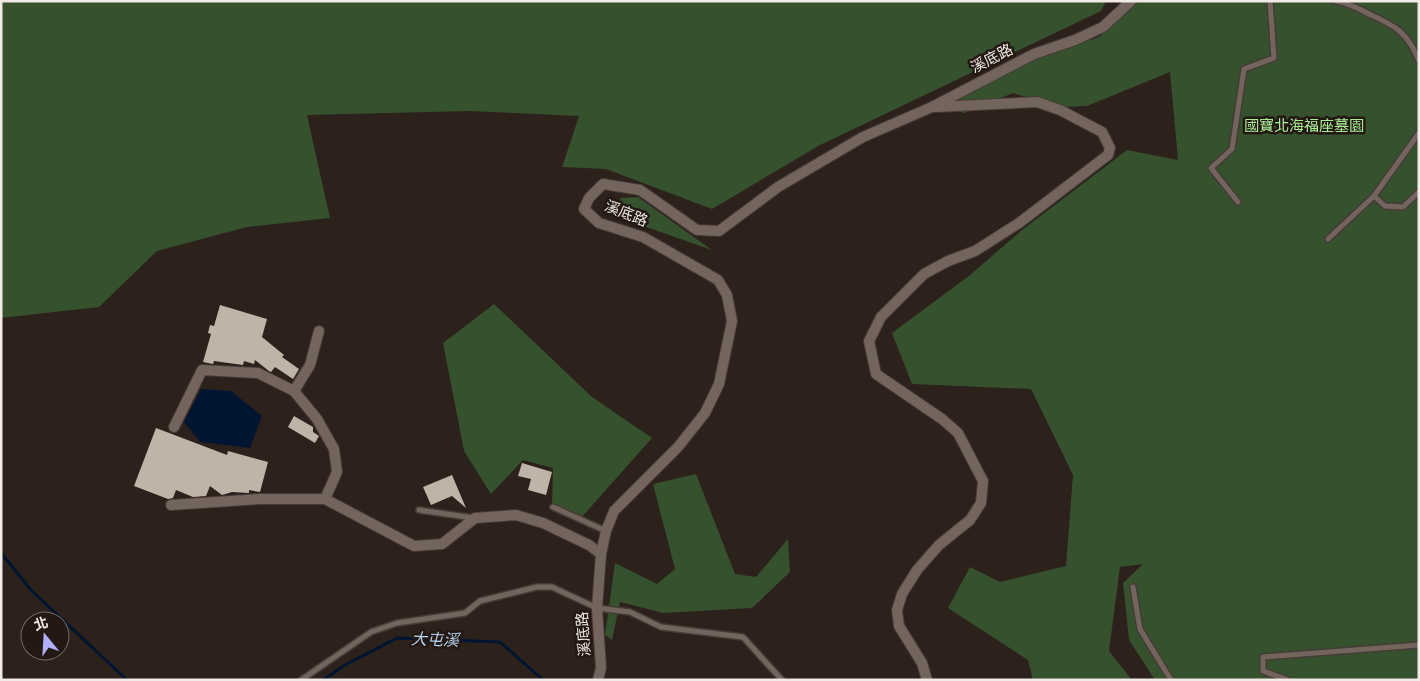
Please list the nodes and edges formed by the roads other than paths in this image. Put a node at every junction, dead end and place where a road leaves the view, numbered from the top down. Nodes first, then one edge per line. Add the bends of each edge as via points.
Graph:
1 (1270, 1) edge
2 (1336, 1) edge
3 (1131, 2) edge
4 (1419, 61) edge
5 (932, 107) junction
6 (1419, 134) edge
7 (1419, 192) edge
8 (1374, 196) junction
9 (1238, 202) dead end
10 (1328, 239) dead end
11 (319, 330) dead end
12 (294, 391) junction
13 (174, 427) dead end
14 (324, 499) junction
15 (171, 505) dead end
16 (553, 507) dead end
17 (419, 510) dead end
18 (475, 518) junction
19 (606, 531) junction
20 (601, 554) junction
21 (1133, 586) dead end
22 (596, 608) junction
23 (1419, 645) edge
24 (1263, 671) junction
25 (301, 680) edge
26 (598, 680) edge
27 (782, 680) edge
28 (927, 680) edge
29 (1170, 680) edge
30 (1268, 680) edge
31 (1288, 680) edge

1 - 9 lane via 1274,58 1244,69 1232,149 1210,168
2 - 4 lane via 1396,26 1412,45
3 - 5 street, 溪底路 via 1103,27 1034,54
5 - 19 street, 溪底路 via 854,142 778,187 718,230 697,230 640,190 603,184 589,198 584,209 598,223 643,237 718,280 727,295 732,321 719,384 705,413 678,447 614,511
5 - 28 street via 1037,102 1102,132 1110,148 1108,154 1019,223 975,251 948,260 924,274 881,317 869,341 876,374 958,433 983,481 981,503 970,520 939,545 917,570 902,594 897,610 899,626 922,663
6 - 8 lane
7 - 8 lane via 1403,207 1385,206
8 - 10 lane
11 - 12 street via 310,365
12 - 13 street via 258,372 202,370
12 - 14 street via 317,419 334,449 338,472
14 - 15 street via 259,499
14 - 18 street via 414,546 442,544
16 - 19 lane
17 - 18 lane
18 - 20 street via 516,515 543,523
19 - 20 street, 溪底路
20 - 22 street, 溪底路
21 - 29 lane via 1140,629
22 - 25 lane via 552,587 537,587 499,596 480,601 465,613 397,623 371,632
22 - 26 street, 溪底路 via 601,668
22 - 27 lane via 630,612 662,627 743,637
23 - 24 lane via 1262,657
24 - 30 lane
24 - 31 lane

